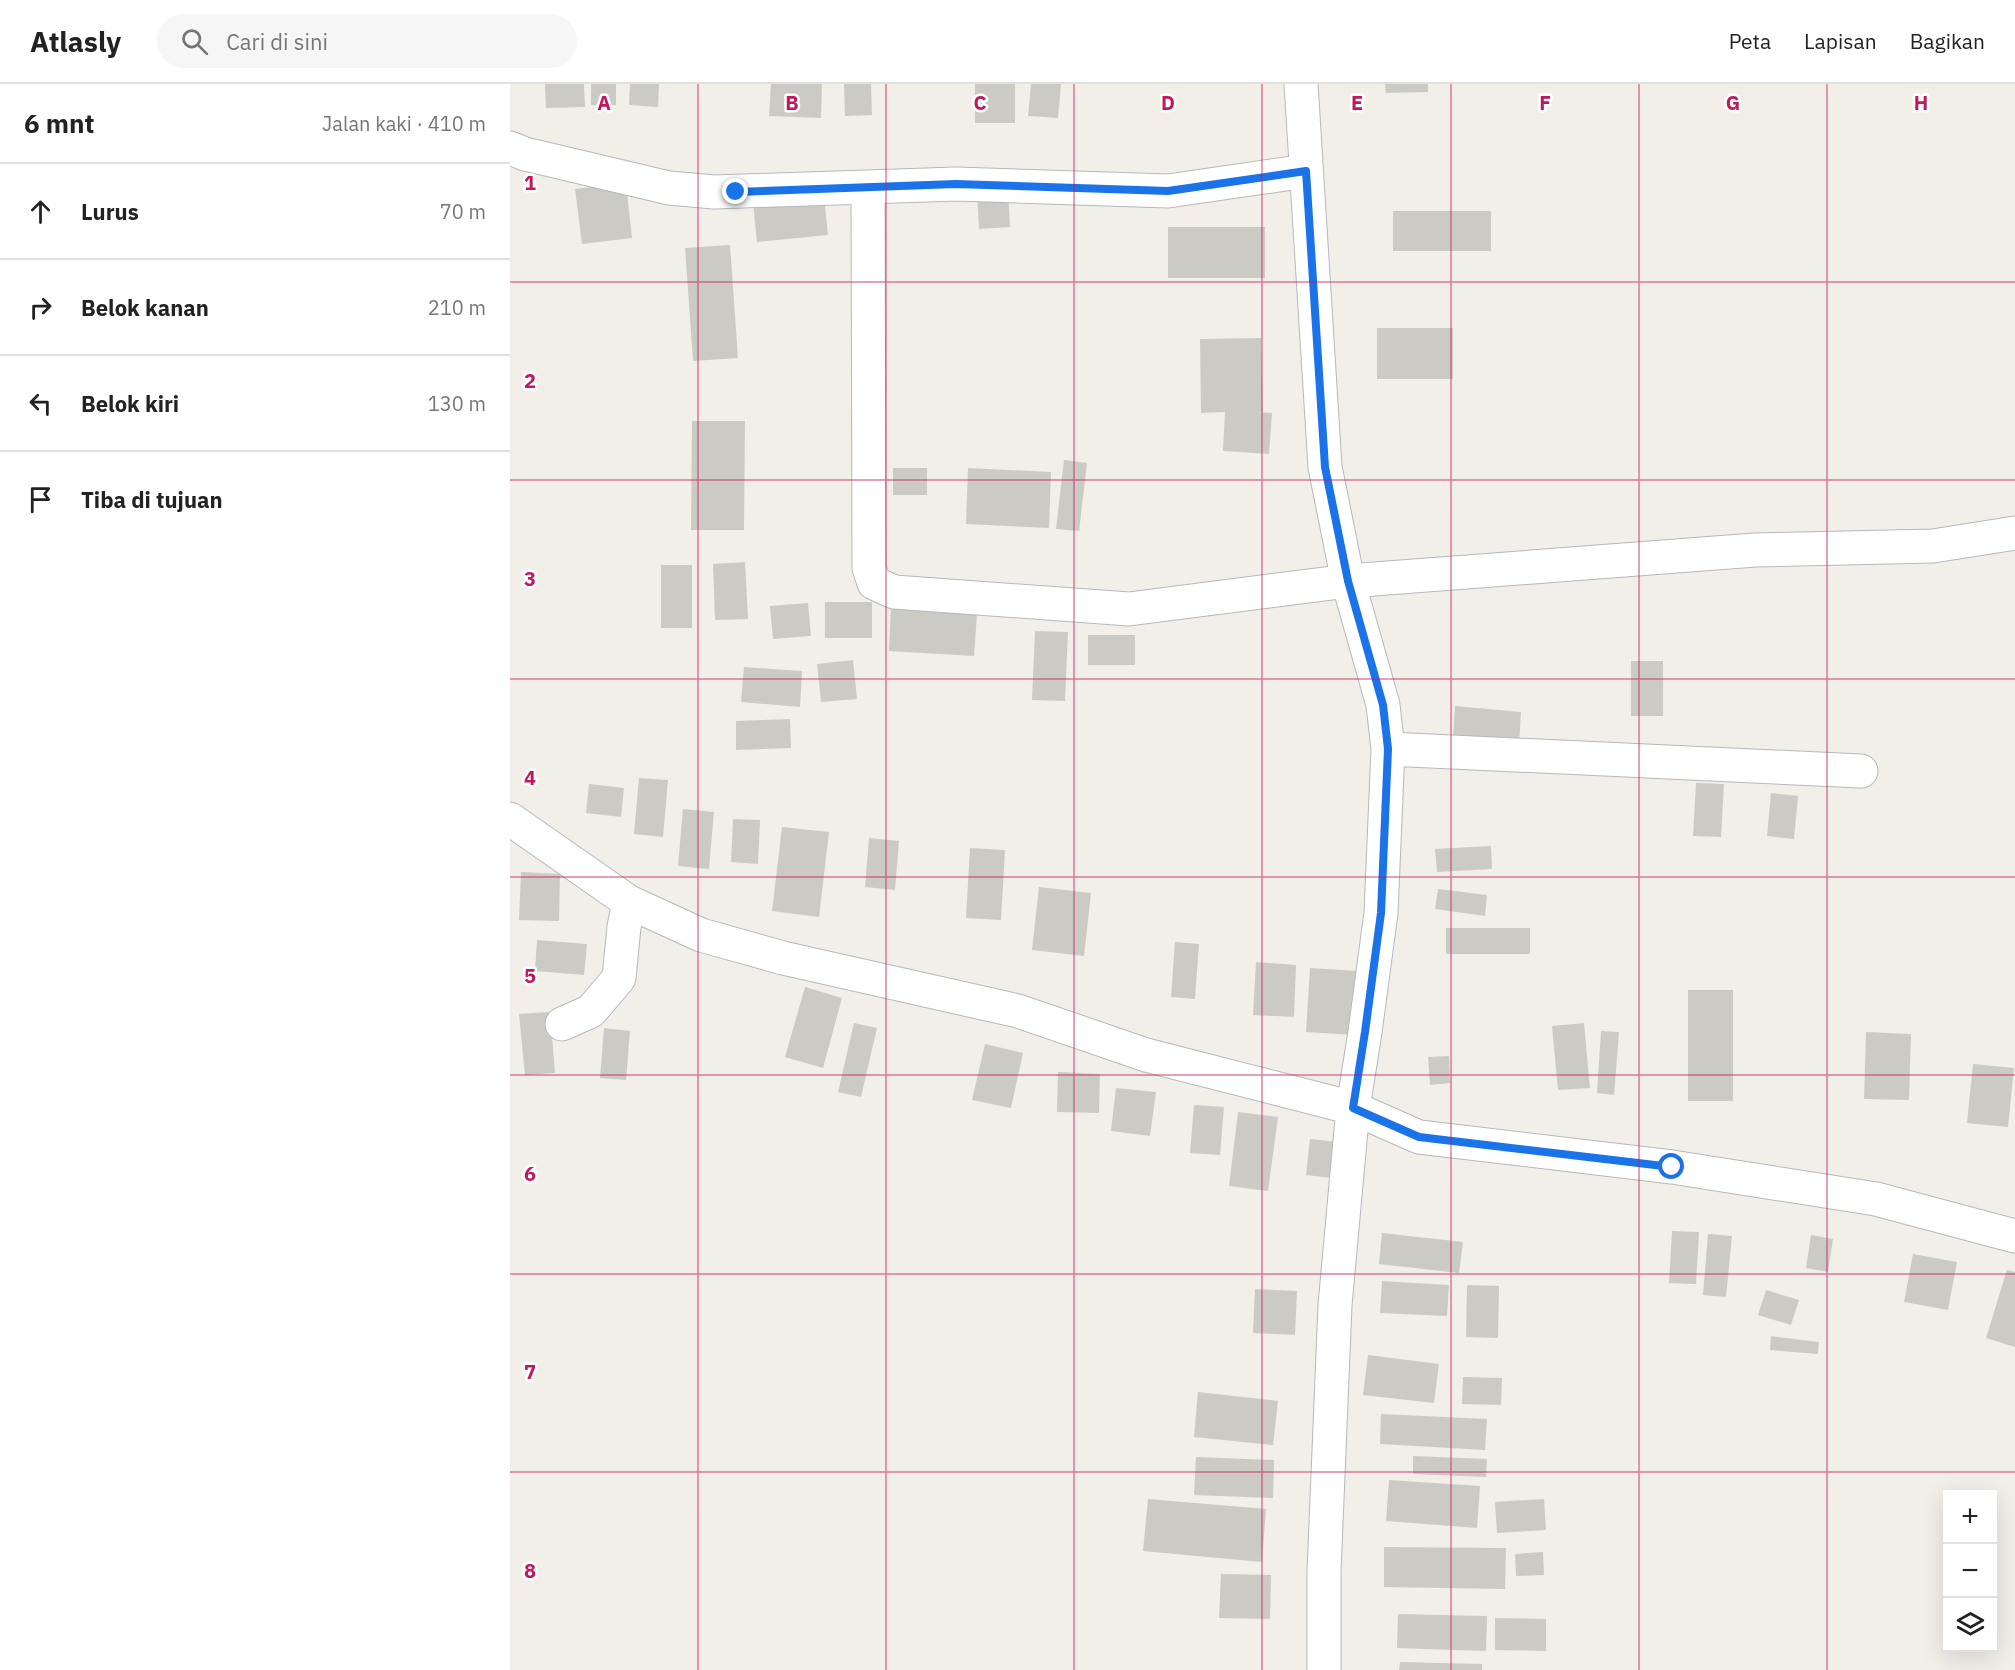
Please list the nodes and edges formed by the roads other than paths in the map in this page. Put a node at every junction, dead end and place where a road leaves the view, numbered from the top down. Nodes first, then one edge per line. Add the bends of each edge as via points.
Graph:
1 (1301, 84) edge
2 (510, 148) edge
3 (1306, 171) junction
4 (868, 187) junction
5 (2015, 533) edge
6 (1348, 581) junction
7 (1388, 749) junction
8 (1861, 771) dead end
9 (510, 819) edge
10 (629, 902) junction
11 (562, 1024) dead end
12 (1353, 1108) junction
13 (2015, 1236) edge
14 (1324, 1670) edge

1 - 3 street
2 - 4 street via 680,189 714,192
3 - 4 street via 1168,191 956,184
3 - 6 street via 1325,467
4 - 6 street via 869,568 874,583 894,592 1129,609
5 - 6 street via 1933,546 1755,550
6 - 7 street via 1383,705
7 - 8 street
7 - 12 street via 1381,913
9 - 10 street
10 - 11 street via 619,978 591,1011
10 - 12 street via 700,935 783,958 1018,1011 1146,1055
12 - 13 street via 1419,1137 1672,1167 1876,1199
12 - 14 street via 1335,1305

